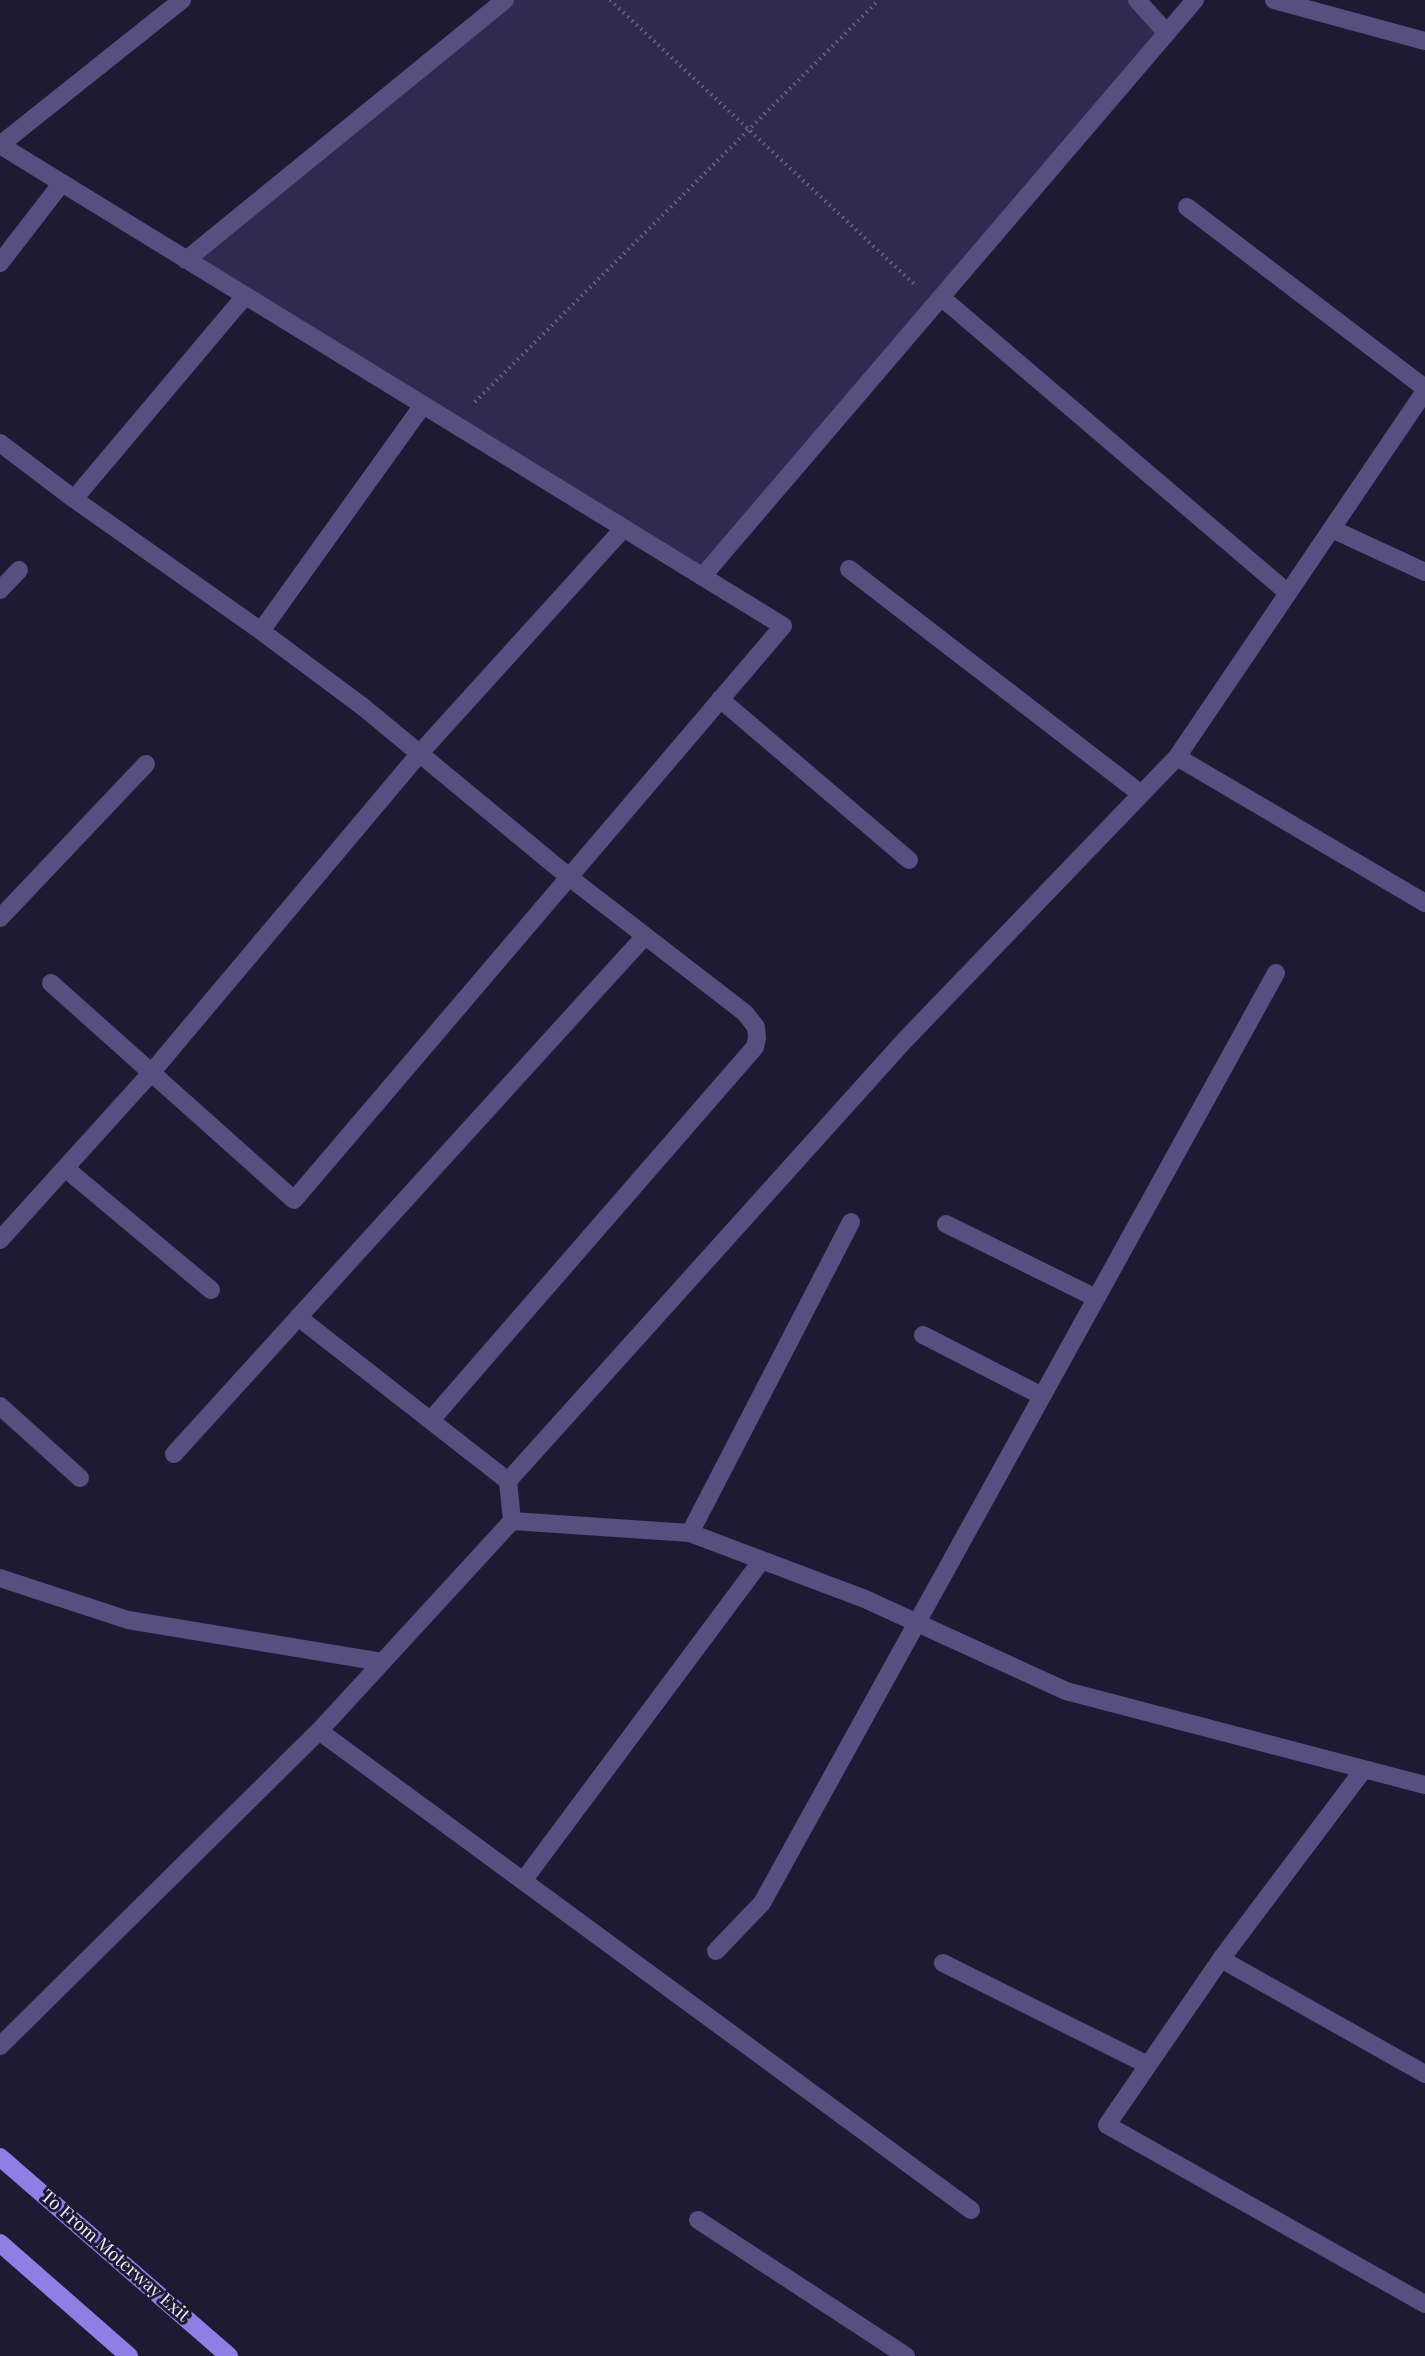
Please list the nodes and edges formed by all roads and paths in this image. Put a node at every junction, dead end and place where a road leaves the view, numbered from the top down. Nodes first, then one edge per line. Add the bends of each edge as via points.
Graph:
1 (182, 0) edge
2 (505, 0) edge
3 (609, 0) edge
4 (879, 0) edge
5 (1137, 0) edge
6 (1195, 0) edge
7 (1274, 0) edge
8 (1166, 32) junction
9 (1425, 40) edge
10 (748, 130) junction
11 (0, 145) edge
12 (61, 184) junction
13 (1187, 207) dead end
14 (186, 260) junction
15 (0, 262) edge
16 (245, 296) junction
17 (938, 301) junction
18 (1425, 389) edge
19 (423, 405) junction
20 (453, 424) junction
21 (0, 443) edge
22 (74, 500) junction
23 (1332, 528) junction
24 (623, 529) junction
25 (849, 569) dead end
26 (19, 570) dead end
27 (1425, 572) edge
28 (702, 577) junction
29 (0, 590) edge
30 (1288, 593) junction
31 (261, 631) junction
32 (720, 699) junction
33 (420, 753) junction
34 (1177, 757) junction
35 (146, 764) dead end
36 (1141, 794) junction
37 (909, 860) dead end
38 (569, 878) junction
39 (1425, 903) edge
40 (0, 918) edge
41 (645, 936) junction
42 (1276, 973) dead end
43 (51, 983) dead end
44 (152, 1072) junction
45 (65, 1168) junction
46 (851, 1222) dead end
47 (946, 1224) dead end
48 (0, 1240) edge
49 (211, 1290) dead end
50 (1096, 1298) junction
51 (298, 1317) junction
52 (923, 1335) dead end
53 (1042, 1396) junction
54 (0, 1406) edge
55 (431, 1420) junction
56 (174, 1454) dead end
57 (80, 1478) dead end
58 (508, 1481) junction
59 (512, 1521) junction
60 (690, 1533) junction
61 (762, 1560) junction
62 (0, 1578) edge
63 (918, 1623) junction
64 (382, 1662) junction
65 (319, 1731) junction
66 (1364, 1769) junction
67 (1425, 1785) edge
68 (524, 1881) junction
69 (716, 1951) dead end
70 (1221, 1959) junction
71 (943, 1962) dead end
72 (0, 2046) edge
73 (1148, 2065) junction
74 (1425, 2074) edge
75 (0, 2157) edge
76 (971, 2210) dead end
77 (698, 2220) dead end
78 (0, 2243) edge
79 (1425, 2304) edge
80 (129, 2356) edge
81 (230, 2356) edge
82 (906, 2356) edge

1 - 11 street
2 - 14 street
3 - 10 path
4 - 10 path
5 - 8 street
6 - 8 street
7 - 9 street
8 - 17 street
10 - 17 path
10 - 20 path
11 - 12 street
12 - 14 street
12 - 15 street
13 - 18 street
14 - 16 street
16 - 19 street
16 - 22 street
17 - 28 street
17 - 30 street
18 - 23 street
19 - 20 street
19 - 31 street
20 - 24 street
21 - 22 street
22 - 31 street
23 - 27 street
23 - 30 street
24 - 28 street
24 - 33 street
25 - 36 street
26 - 29 street
28 - 32 street via 783,626
30 - 34 street
31 - 33 street
32 - 37 street
32 - 38 street
33 - 38 street
33 - 44 street
34 - 36 street
34 - 39 street
35 - 40 street
36 - 58 street via 904,1041
38 - 41 street
38 - 44 street via 294,1200
41 - 51 street
41 - 55 street via 745,1013 756,1027 755,1047
42 - 50 street
43 - 44 street
44 - 45 street
45 - 48 street
45 - 49 street
46 - 60 street
47 - 50 street
50 - 53 street
51 - 55 street
51 - 56 street
52 - 53 street
53 - 63 street
54 - 57 street
55 - 58 street
58 - 59 street
59 - 60 street
59 - 64 street
60 - 61 street
61 - 63 street
61 - 68 street
62 - 64 street via 128,1620
63 - 66 street via 1066,1691
63 - 69 street via 762,1903
64 - 65 street
65 - 68 street
65 - 72 street
66 - 67 street
66 - 70 street
68 - 76 street
70 - 73 street
70 - 74 street
71 - 73 street
73 - 79 street via 1107,2126
75 - 81 main road, To From Moterway Exit
77 - 82 street
78 - 80 main road

